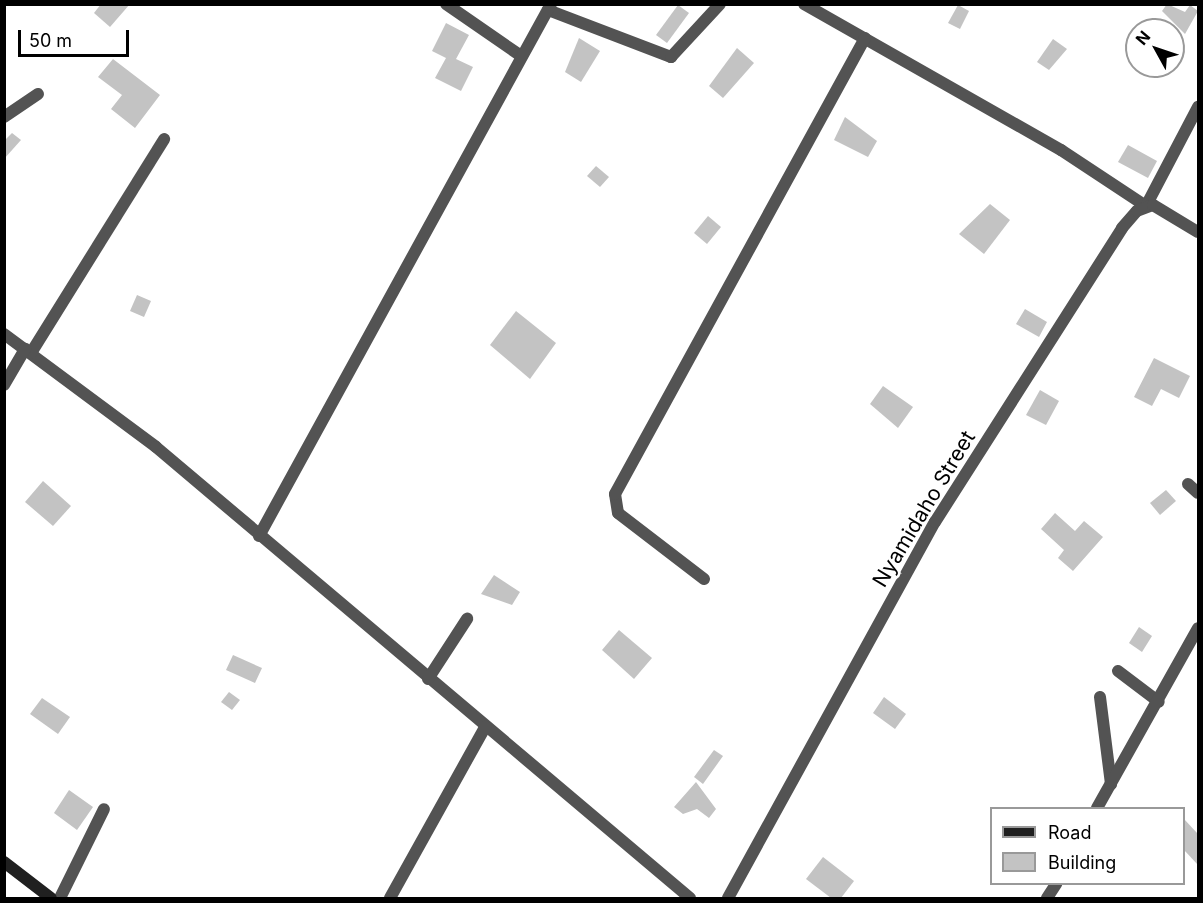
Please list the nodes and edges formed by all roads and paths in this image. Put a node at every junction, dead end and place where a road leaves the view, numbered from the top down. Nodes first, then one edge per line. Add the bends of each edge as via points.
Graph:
1 (446, 4) edge
2 (720, 4) edge
3 (804, 4) edge
4 (550, 7) edge
5 (865, 38) junction
6 (521, 56) junction
7 (38, 94) dead end
8 (1198, 107) edge
9 (4, 117) edge
10 (164, 139) dead end
11 (1146, 206) junction
12 (1198, 232) edge
13 (4, 334) edge
14 (28, 351) junction
15 (4, 386) edge
16 (1188, 484) dead end
17 (1198, 493) edge
18 (259, 536) junction
19 (704, 579) dead end
20 (467, 619) dead end
21 (1198, 628) edge
22 (1118, 671) dead end
23 (428, 679) junction
24 (1100, 697) dead end
25 (1159, 702) junction
26 (485, 727) junction
27 (1111, 784) junction
28 (1098, 807) edge
29 (104, 809) dead end
30 (4, 862) edge
31 (1055, 885) edge
32 (51, 898) edge
33 (60, 898) edge
34 (390, 898) edge
35 (690, 898) edge
36 (728, 898) edge
37 (1047, 898) edge

1 - 6 street
2 - 4 street via 671,57
3 - 5 street
4 - 6 street
5 - 11 street
5 - 19 street via 615,494 618,513
6 - 18 street
7 - 9 street
8 - 11 street, Nyamidaho Street
10 - 14 street
11 - 12 street
11 - 36 street, Nyamidaho Street via 1130,218 1090,274 935,522
13 - 14 street
14 - 15 street
14 - 18 street via 156,447
16 - 17 street
18 - 23 street
20 - 23 street
21 - 25 street
22 - 25 street
23 - 26 street
24 - 27 street
25 - 27 street
26 - 34 street
26 - 35 street
27 - 28 street
29 - 33 street
30 - 32 street
31 - 37 street

